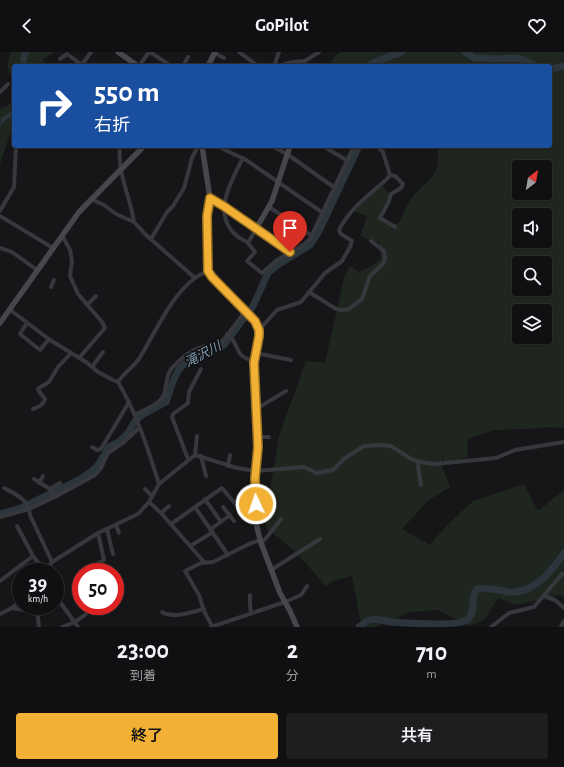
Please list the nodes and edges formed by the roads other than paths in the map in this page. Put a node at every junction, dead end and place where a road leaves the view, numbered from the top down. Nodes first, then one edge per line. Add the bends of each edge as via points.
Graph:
1 (91, 52) edge
2 (150, 52) edge
3 (240, 52) edge
4 (248, 52) edge
5 (279, 52) edge
6 (319, 52) edge
7 (123, 53) edge
8 (215, 53) edge
9 (246, 57) junction
10 (188, 58) dead end
11 (224, 58) dead end
12 (60, 59) dead end
13 (81, 64) edge
14 (83, 64) edge
15 (137, 64) edge
16 (141, 64) edge
17 (168, 64) edge
18 (184, 64) edge
19 (210, 64) edge
20 (255, 64) edge
21 (275, 64) edge
22 (286, 64) edge
23 (8, 84) dead end
24 (0, 92) edge
25 (16, 148) edge
26 (120, 148) edge
27 (142, 148) edge
28 (197, 148) edge
29 (202, 148) edge
30 (221, 148) edge
31 (276, 148) edge
32 (289, 148) edge
33 (326, 148) edge
34 (353, 148) edge
35 (379, 148) edge
36 (287, 154) junction
37 (243, 158) junction
38 (348, 161) junction
39 (120, 169) junction
40 (390, 175) junction
41 (278, 183) junction
42 (335, 188) junction
43 (210, 198) junction
44 (91, 199) junction
45 (225, 207) junction
46 (269, 207) junction
47 (0, 211) edge
48 (323, 213) junction
49 (0, 216) edge
50 (134, 222) junction
51 (395, 227) dead end
52 (256, 229) junction
53 (62, 236) junction
54 (312, 236) junction
55 (151, 240) junction
56 (371, 241) dead end
57 (248, 243) junction
58 (0, 248) edge
59 (53, 248) junction
60 (290, 252) junction
61 (37, 270) junction
62 (208, 271) junction
63 (195, 278) junction
64 (54, 280) dead end
65 (51, 287) dead end
66 (309, 292) junction
67 (96, 296) dead end
68 (87, 305) junction
69 (9, 309) junction
70 (245, 311) junction
71 (0, 323) edge
72 (27, 323) junction
73 (259, 330) junction
74 (227, 334) junction
75 (49, 339) junction
76 (104, 352) dead end
77 (71, 353) junction
78 (256, 353) junction
79 (79, 358) junction
80 (291, 360) dead end
81 (254, 361) junction
82 (92, 367) junction
83 (201, 369) dead end
84 (118, 382) junction
85 (286, 391) dead end
86 (129, 402) junction
87 (33, 409) dead end
88 (256, 409) junction
89 (135, 416) junction
90 (139, 426) junction
91 (197, 436) dead end
92 (258, 437) junction
93 (269, 437) dead end
94 (564, 442) edge
95 (92, 447) dead end
96 (230, 454) dead end
97 (195, 455) junction
98 (201, 456) junction
99 (188, 459) junction
100 (419, 462) junction
101 (228, 466) junction
102 (256, 471) junction
103 (44, 476) dead end
104 (206, 476) dead end
105 (34, 480) dead end
106 (39, 483) junction
107 (60, 483) dead end
108 (159, 484) junction
109 (421, 486) dead end
110 (4, 488) dead end
111 (50, 489) junction
112 (145, 489) dead end
113 (152, 496) junction
114 (55, 497) junction
115 (205, 499) junction
116 (149, 502) junction
117 (256, 504) junction
118 (169, 506) dead end
119 (223, 506) dead end
120 (195, 507) junction
121 (29, 509) junction
122 (161, 513) junction
123 (230, 515) junction
124 (0, 517) edge
125 (281, 519) dead end
126 (234, 521) dead end
127 (221, 522) junction
128 (171, 524) junction
129 (116, 525) junction
130 (17, 526) dead end
131 (106, 529) junction
132 (212, 530) junction
133 (98, 533) junction
134 (119, 533) dead end
135 (320, 538) dead end
136 (260, 542) junction
137 (192, 544) dead end
138 (113, 554) dead end
139 (228, 555) junction
140 (34, 556) junction
141 (52, 562) joint
142 (204, 562) junction
143 (39, 563) edge
144 (98, 563) edge
145 (271, 570) junction
146 (562, 574) dead end
147 (0, 581) edge
148 (307, 586) dead end
149 (250, 595) dead end
150 (544, 596) junction
151 (285, 602) junction
152 (64, 607) edge
153 (12, 608) edge
154 (564, 608) edge
155 (204, 609) junction
156 (162, 612) dead end
157 (251, 613) junction
158 (0, 614) edge
159 (37, 615) edge
160 (85, 615) edge
161 (564, 621) edge
162 (75, 622) junction
163 (211, 626) edge
164 (39, 627) edge
165 (62, 627) edge
166 (78, 627) edge
167 (297, 627) edge
168 (490, 627) edge
169 (561, 627) edge

1 - 14 street
2 - 16 street
2 - 17 street
3 - 9 street
4 - 9 street
5 - 21 street
6 - 22 street via 305,61
7 - 15 main road
8 - 11 street
8 - 19 main road
9 - 20 street
10 - 18 street
12 - 13 street via 67,54
23 - 24 street
25 - 47 street via 14,186
26 - 39 street
27 - 39 main road
28 - 55 street via 184,188 166,212
29 - 43 main road
30 - 37 street
31 - 36 street
32 - 36 main road
33 - 38 street
34 - 38 street
35 - 40 street via 383,152
36 - 41 main road
36 - 42 street
37 - 41 street
37 - 45 street via 228,187
38 - 42 street
39 - 44 main road
39 - 50 street
40 - 51 street via 395,176 403,184 391,194 380,218
40 - 66 street via 345,220 339,230 352,241 350,247 342,261 325,273
41 - 46 main road
41 - 48 street
42 - 48 street
43 - 45 main road
43 - 62 main road via 207,216
44 - 50 street
44 - 53 main road
45 - 52 main road
45 - 57 street via 224,216 230,229
46 - 52 main road
46 - 54 street
48 - 54 street
49 - 59 street
50 - 55 street
52 - 57 street
52 - 60 street
53 - 59 main road
53 - 68 street via 70,250 70,276 78,294
54 - 60 street
55 - 63 street
56 - 66 street via 384,251 384,264 370,276 358,303 349,309 336,309
57 - 60 street via 255,252 247,262 260,274
58 - 61 street via 12,252
59 - 61 main road
61 - 69 main road
62 - 63 street
62 - 70 main road
63 - 84 street via 173,302 138,360
64 - 65 street
66 - 73 street via 301,302 277,310
67 - 68 street
68 - 79 street via 105,328
69 - 71 main road
69 - 72 street
70 - 73 main road via 255,321
70 - 74 street
72 - 75 street
72 - 75 street via 20,334 40,350
73 - 78 main road
74 - 81 street via 232,338 240,355 244,359
74 - 89 street via 213,346 199,348 179,361 167,376 165,391 160,400
75 - 77 street
76 - 82 street
77 - 79 street
77 - 87 street via 58,367 50,382 39,388 45,398 41,406
78 - 80 street
78 - 81 main road
79 - 82 street
81 - 88 main road
82 - 84 street
83 - 99 street via 189,392 188,402 172,417
84 - 86 street
85 - 88 street
86 - 89 street
86 - 95 street via 101,450
88 - 92 main road
89 - 90 street
90 - 108 street
90 - 114 street via 123,443 108,453 95,475
91 - 97 street
92 - 93 street
92 - 102 main road
94 - 100 street via 515,450 496,458 444,464
96 - 101 street
97 - 98 street
97 - 99 street
98 - 101 street
98 - 104 street
99 - 108 street
100 - 102 street via 391,446 380,444 364,446 345,458 333,470 316,473 304,467
100 - 109 street
101 - 102 street
102 - 117 main road
103 - 106 street
105 - 106 street
106 - 111 street
107 - 111 street
108 - 113 street
110 - 121 street via 25,500
111 - 114 street
112 - 113 street
113 - 116 street
114 - 121 street
115 - 117 street via 222,488 238,508
115 - 120 street
115 - 127 street
116 - 122 street
116 - 129 street via 138,514
117 - 136 main road
118 - 122 street
119 - 123 street
120 - 128 street
120 - 132 street
121 - 124 street
121 - 141 street
122 - 128 street
123 - 126 street
123 - 127 street
125 - 136 street
127 - 132 street
128 - 142 street
129 - 131 street
129 - 134 street
130 - 140 street
131 - 133 street
131 - 138 street
132 - 137 street
132 - 139 street
133 - 141 street
133 - 144 street via 104,560
135 - 145 street
136 - 139 street via 249,544
136 - 145 main road
139 - 142 street via 213,562
140 - 143 street
140 - 147 street
142 - 155 street via 185,572
145 - 151 main road
146 - 150 street
148 - 151 street via 301,595
149 - 157 street
150 - 154 street via 555,600
150 - 168 street via 534,607 509,613
151 - 157 street
151 - 167 main road
152 - 162 street
153 - 158 street
155 - 156 street via 179,614
155 - 163 street
157 - 163 street
159 - 164 street
160 - 162 street
161 - 169 street
162 - 165 street
162 - 166 street

